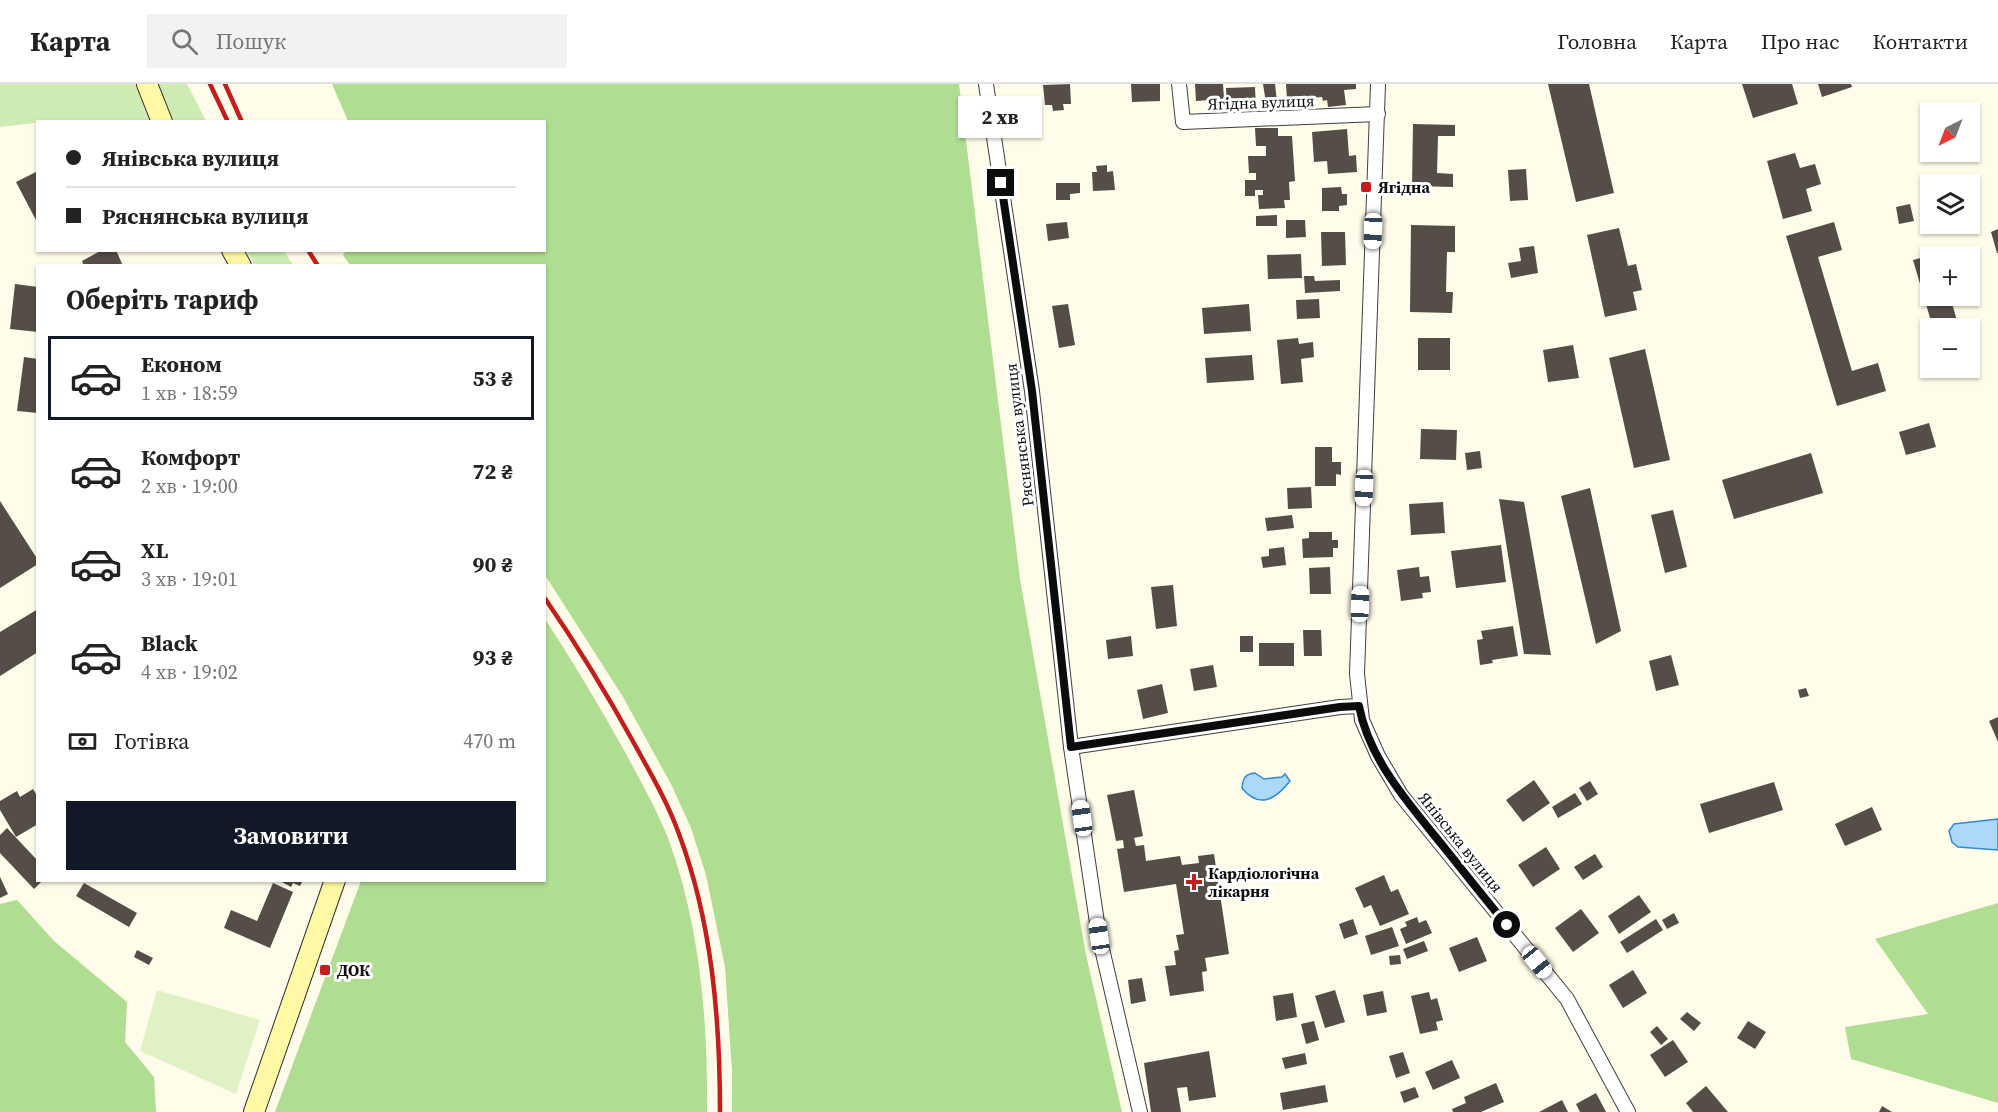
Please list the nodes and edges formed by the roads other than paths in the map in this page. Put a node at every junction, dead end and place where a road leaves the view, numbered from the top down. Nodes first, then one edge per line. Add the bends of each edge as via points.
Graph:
1 (147, 84) edge
2 (986, 84) edge
3 (1179, 84) edge
4 (1378, 84) edge
5 (1378, 114) junction
6 (161, 120) edge
7 (1359, 706) junction
8 (1071, 747) junction
9 (334, 882) edge
10 (254, 1112) edge
11 (1140, 1112) edge
12 (1628, 1112) edge

1 - 6 main road
2 - 8 street, Ряснянська вулиця via 1032,391
3 - 5 street, Ягідна вулиця via 1183,122
4 - 5 street, Янівська вулиця
5 - 7 street, Янівська вулиця via 1357,674
7 - 8 street
7 - 12 street, Янівська вулиця via 1378,756 1401,795 1567,999
8 - 11 street, Ряснянська вулиця via 1099,936
9 - 10 main road

